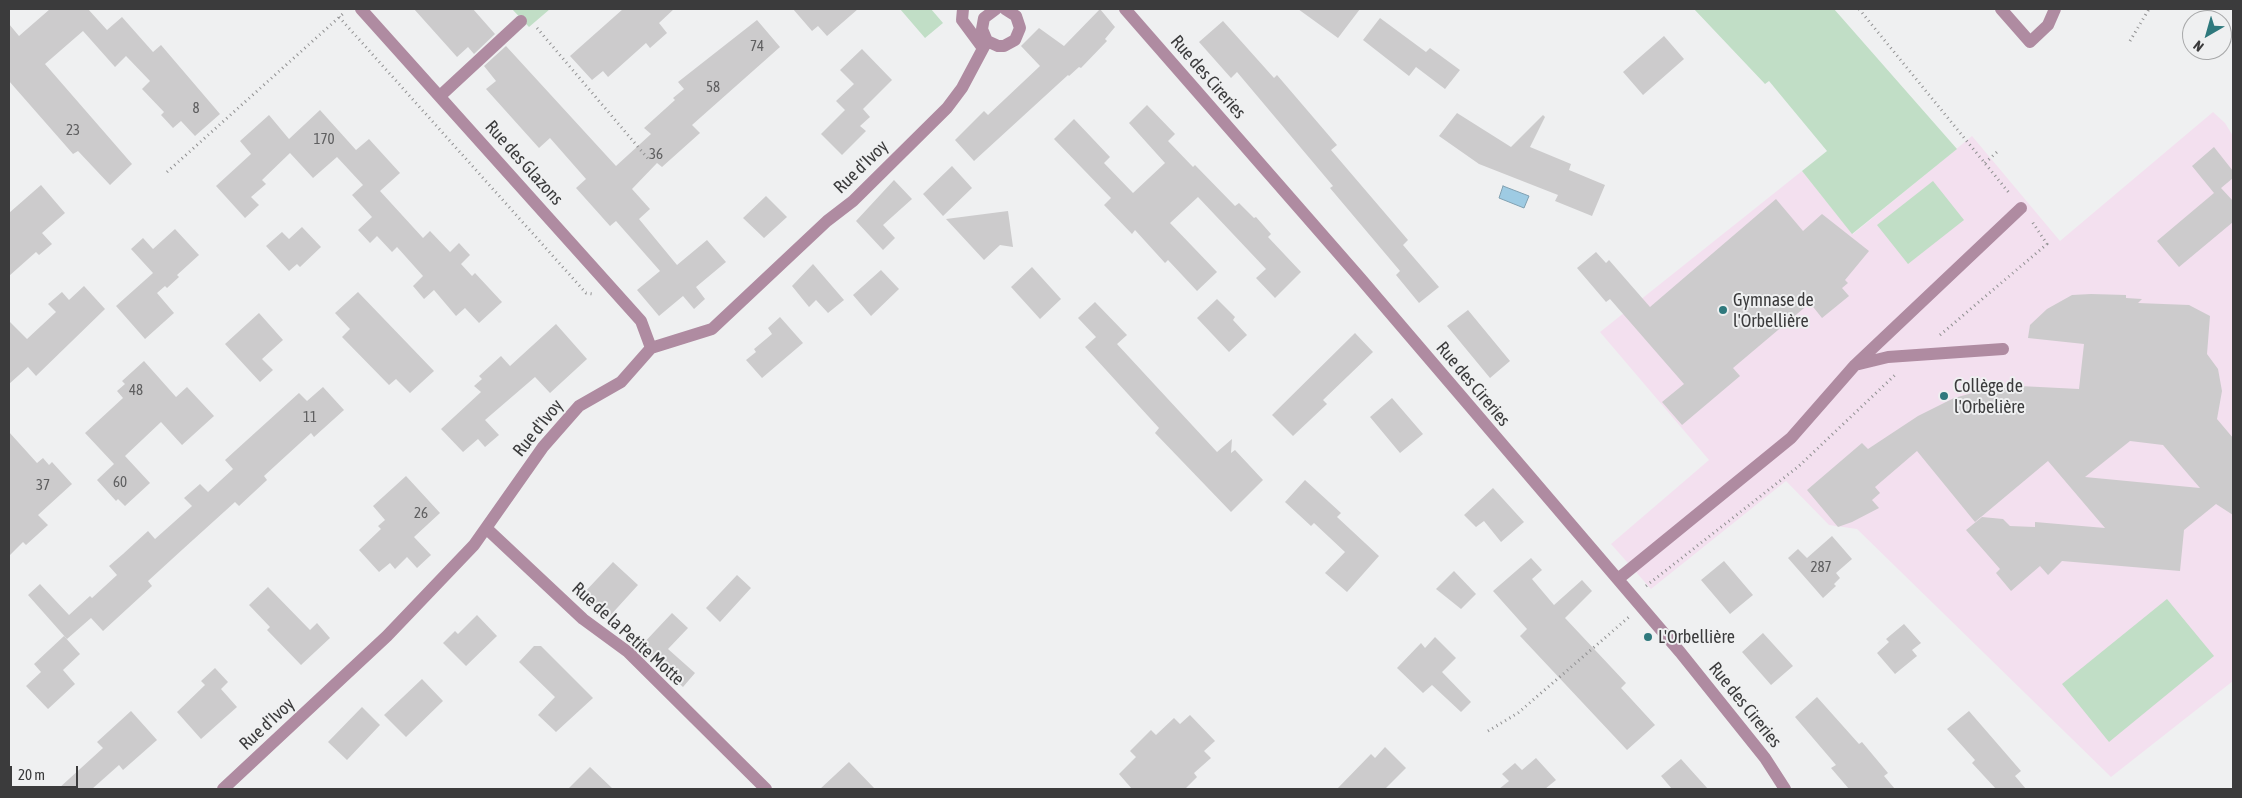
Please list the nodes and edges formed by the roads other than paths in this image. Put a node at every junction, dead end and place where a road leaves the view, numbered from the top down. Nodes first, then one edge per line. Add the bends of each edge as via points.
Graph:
1 (361, 9) edge
2 (963, 9) edge
3 (996, 9) edge
4 (1126, 9) edge
5 (2001, 9) edge
6 (2055, 9) edge
7 (1010, 10) edge
8 (527, 22) road end
9 (985, 44) junction
10 (440, 96) junction
11 (2021, 208) road end
12 (651, 348) junction
13 (2003, 349) dead end
14 (1854, 365) junction
15 (486, 528) junction
16 (1618, 579) junction
17 (223, 789) edge
18 (766, 789) edge
19 (1785, 789) edge

1 - 10 street, Rue des Glazons
2 - 9 street via 962,20
3 - 9 street via 988,13 982,23
4 - 16 street, Rue des Cireries
5 - 6 street via 2030,42 2048,25
7 - 9 street via 1020,28 1015,40 1004,46
8 - 10 street
9 - 12 street, Rue d'Ivoy via 962,88 947,108 853,200 712,329
10 - 12 street, Rue des Glazons via 641,321
11 - 14 street
12 - 15 street, Rue d'Ivoy via 621,382 579,406 543,447
13 - 14 street via 1888,357
14 - 16 street via 1791,438
15 - 17 street, Rue d'Ivoy via 474,545 387,636
15 - 18 street, Rue de la Petite Motte via 583,619 628,652
16 - 19 street, Rue des Cireries via 1765,758

